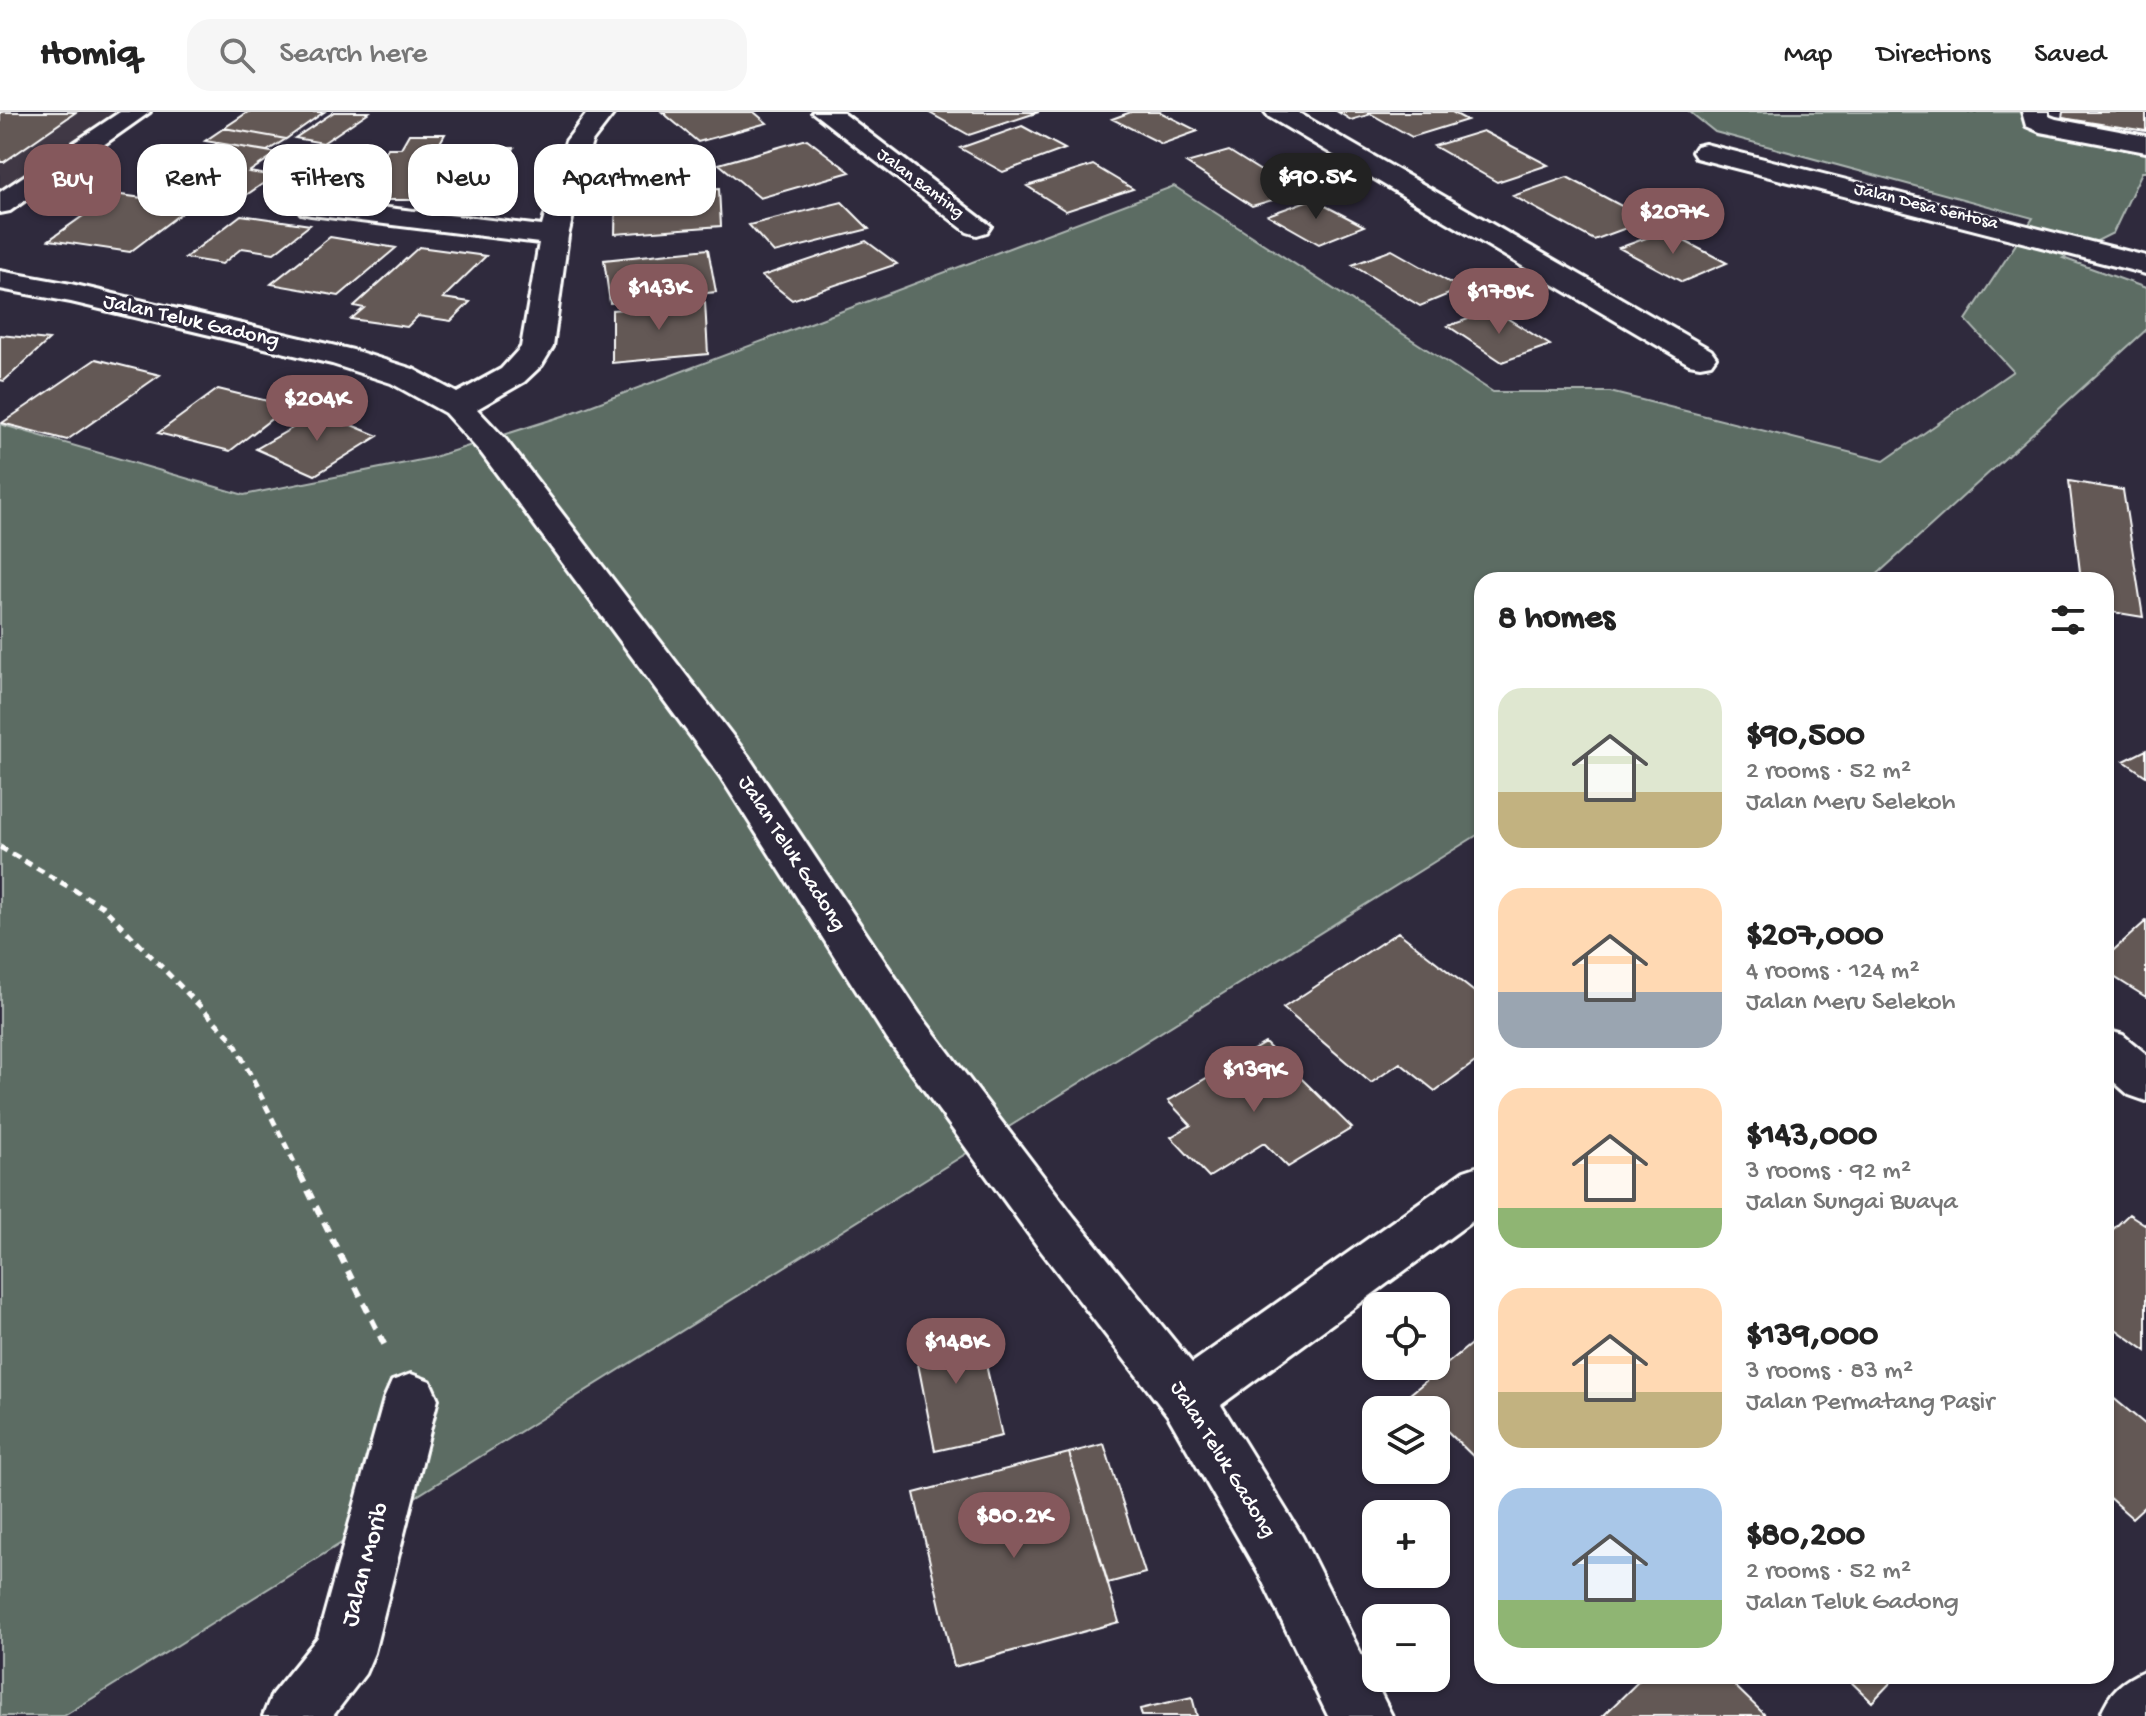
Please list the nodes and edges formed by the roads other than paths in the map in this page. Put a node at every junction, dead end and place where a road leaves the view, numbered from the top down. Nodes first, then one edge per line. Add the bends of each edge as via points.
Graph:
1 (137, 112) edge
2 (602, 112) edge
3 (825, 112) edge
4 (1278, 112) edge
5 (2035, 112) edge
6 (87, 144) edge
7 (2146, 144) edge
8 (1705, 152) dead end
9 (0, 170) edge
10 (24, 172) edge
11 (24, 187) edge
12 (0, 205) edge
13 (386, 216) edge
14 (977, 226) dead end
15 (554, 236) junction
16 (2146, 265) edge
17 (0, 280) edge
18 (1700, 357) dead end
19 (456, 406) junction
20 (2114, 1055) edge
21 (2146, 1082) edge
22 (1474, 1192) edge
23 (1187, 1398) junction
24 (411, 1399) road end
25 (2146, 1701) edge
26 (294, 1716) edge
27 (1361, 1716) edge
28 (2131, 1716) edge

1 - 6 street
2 - 15 street via 579,141
3 - 14 street, Jalan Banting
4 - 18 street
5 - 7 street via 2035,120 2049,126
8 - 16 street, Jalan Desa Sentosa
9 - 10 street
11 - 12 street
13 - 15 street
15 - 19 street via 532,359 501,383
17 - 19 street, Jalan Teluk Gadong via 342,357 402,376
19 - 23 street, Jalan Teluk Gadong via 494,447 734,766 903,1026
20 - 21 street
22 - 23 street
23 - 27 street, Jalan Teluk Gadong via 1281,1556
24 - 26 street, Jalan Morib via 344,1653
25 - 28 street

